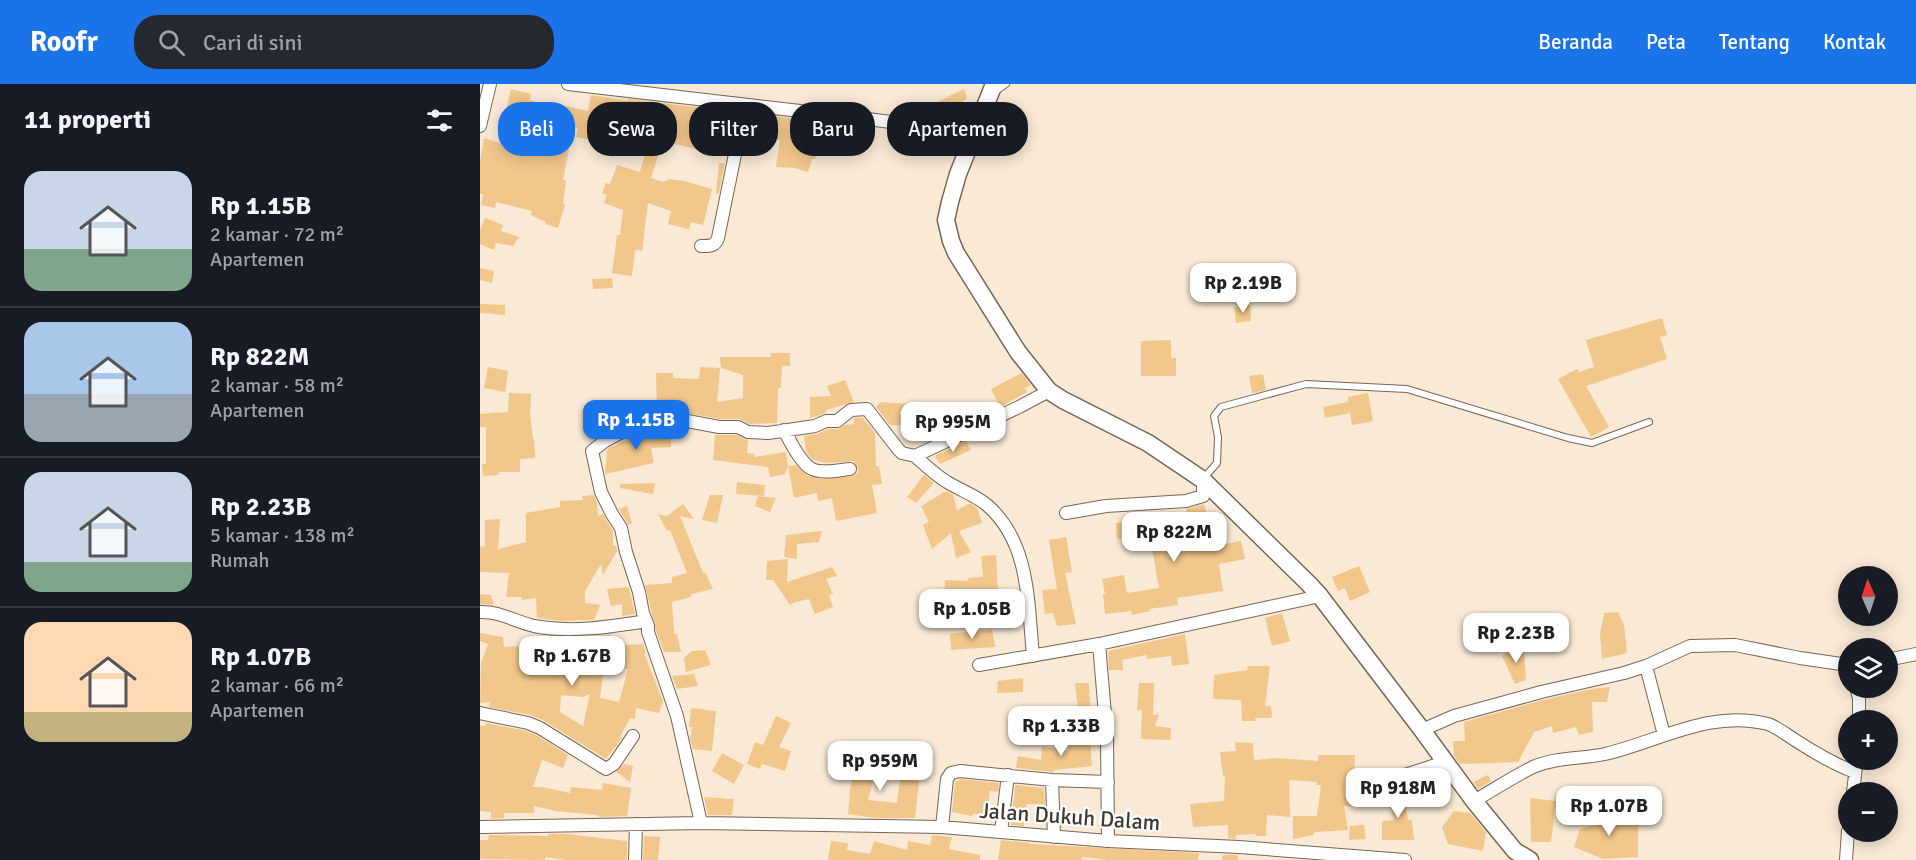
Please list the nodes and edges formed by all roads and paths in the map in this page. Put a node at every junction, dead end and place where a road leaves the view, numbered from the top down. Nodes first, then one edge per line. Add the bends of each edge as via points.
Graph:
1 (490, 84) edge
2 (568, 84) edge
3 (1006, 84) edge
4 (992, 89) edge
5 (720, 102) edge
6 (778, 109) edge
7 (887, 122) edge
8 (480, 126) edge
9 (735, 156) edge
10 (966, 156) edge
11 (700, 246) dead end
12 (1049, 391) junction
13 (1649, 422) dead end
14 (784, 430) junction
15 (915, 456) junction
16 (850, 469) dead end
17 (1203, 480) junction
18 (1066, 513) dead end
19 (1320, 596) junction
20 (480, 612) edge
21 (646, 621) junction
22 (1099, 644) junction
23 (1916, 654) edge
24 (1033, 656) junction
25 (1898, 658) edge
26 (1838, 664) edge
27 (979, 665) dead end
28 (1646, 666) junction
29 (480, 713) edge
30 (1106, 721) junction
31 (1040, 724) dead end
32 (1422, 730) junction
33 (1664, 735) junction
34 (633, 736) dead end
35 (1445, 762) junction
36 (1838, 764) edge
37 (1008, 775) junction
38 (1052, 780) junction
39 (1108, 782) junction
40 (1377, 784) dead end
41 (1474, 801) junction
42 (700, 823) junction
43 (636, 824) junction
44 (480, 827) edge
45 (942, 827) junction
46 (1001, 832) junction
47 (1054, 837) junction
48 (1108, 841) junction
49 (1847, 842) edge
50 (1371, 858) edge
51 (635, 860) edge
52 (1405, 860) edge
53 (1530, 860) edge
54 (1846, 860) edge

1 - 8 street
2 - 5 street
3 - 4 lane
6 - 7 street
9 - 11 street via 718,238 713,245
10 - 12 street via 946,220 951,241 1018,352
12 - 15 street
12 - 17 street via 1148,443
13 - 17 lane via 1592,442 1407,389 1306,384 1221,407 1214,416 1217,463
14 - 15 street via 837,421 850,410 867,409 898,449
14 - 16 street via 810,468
14 - 21 street via 748,432 738,427 657,420 620,433 592,451 601,492 621,528
15 - 24 street via 937,475 986,504 1003,521 1022,565
17 - 18 street via 1203,496 1186,501
17 - 19 street
19 - 22 street
19 - 32 street
20 - 21 street via 560,628
21 - 42 street via 677,716
22 - 24 street
22 - 30 street
23 - 25 street
24 - 27 street
26 - 28 street via 1728,645 1690,646
28 - 32 street via 1454,716
28 - 33 street
29 - 34 street via 540,728 606,769 614,764
30 - 31 street
30 - 39 street
32 - 35 street
33 - 36 street via 1724,719 1741,719 1770,724
33 - 41 street via 1601,755 1535,766
35 - 40 street
35 - 41 street
37 - 38 street
37 - 45 street via 951,773
37 - 46 street
38 - 39 street
38 - 47 street
39 - 48 street
41 - 53 street via 1515,851
42 - 43 street, Jalan Dukuh Dalam
42 - 45 street, Jalan Dukuh Dalam
43 - 44 street, Jalan Dukuh Dalam
43 - 51 street
45 - 46 street, Jalan Dukuh Dalam
46 - 47 street, Jalan Dukuh Dalam
47 - 48 street, Jalan Dukuh Dalam
48 - 50 street, Jalan Dukuh Dalam
49 - 54 street
50 - 52 street, Jalan Dukuh Dalam

